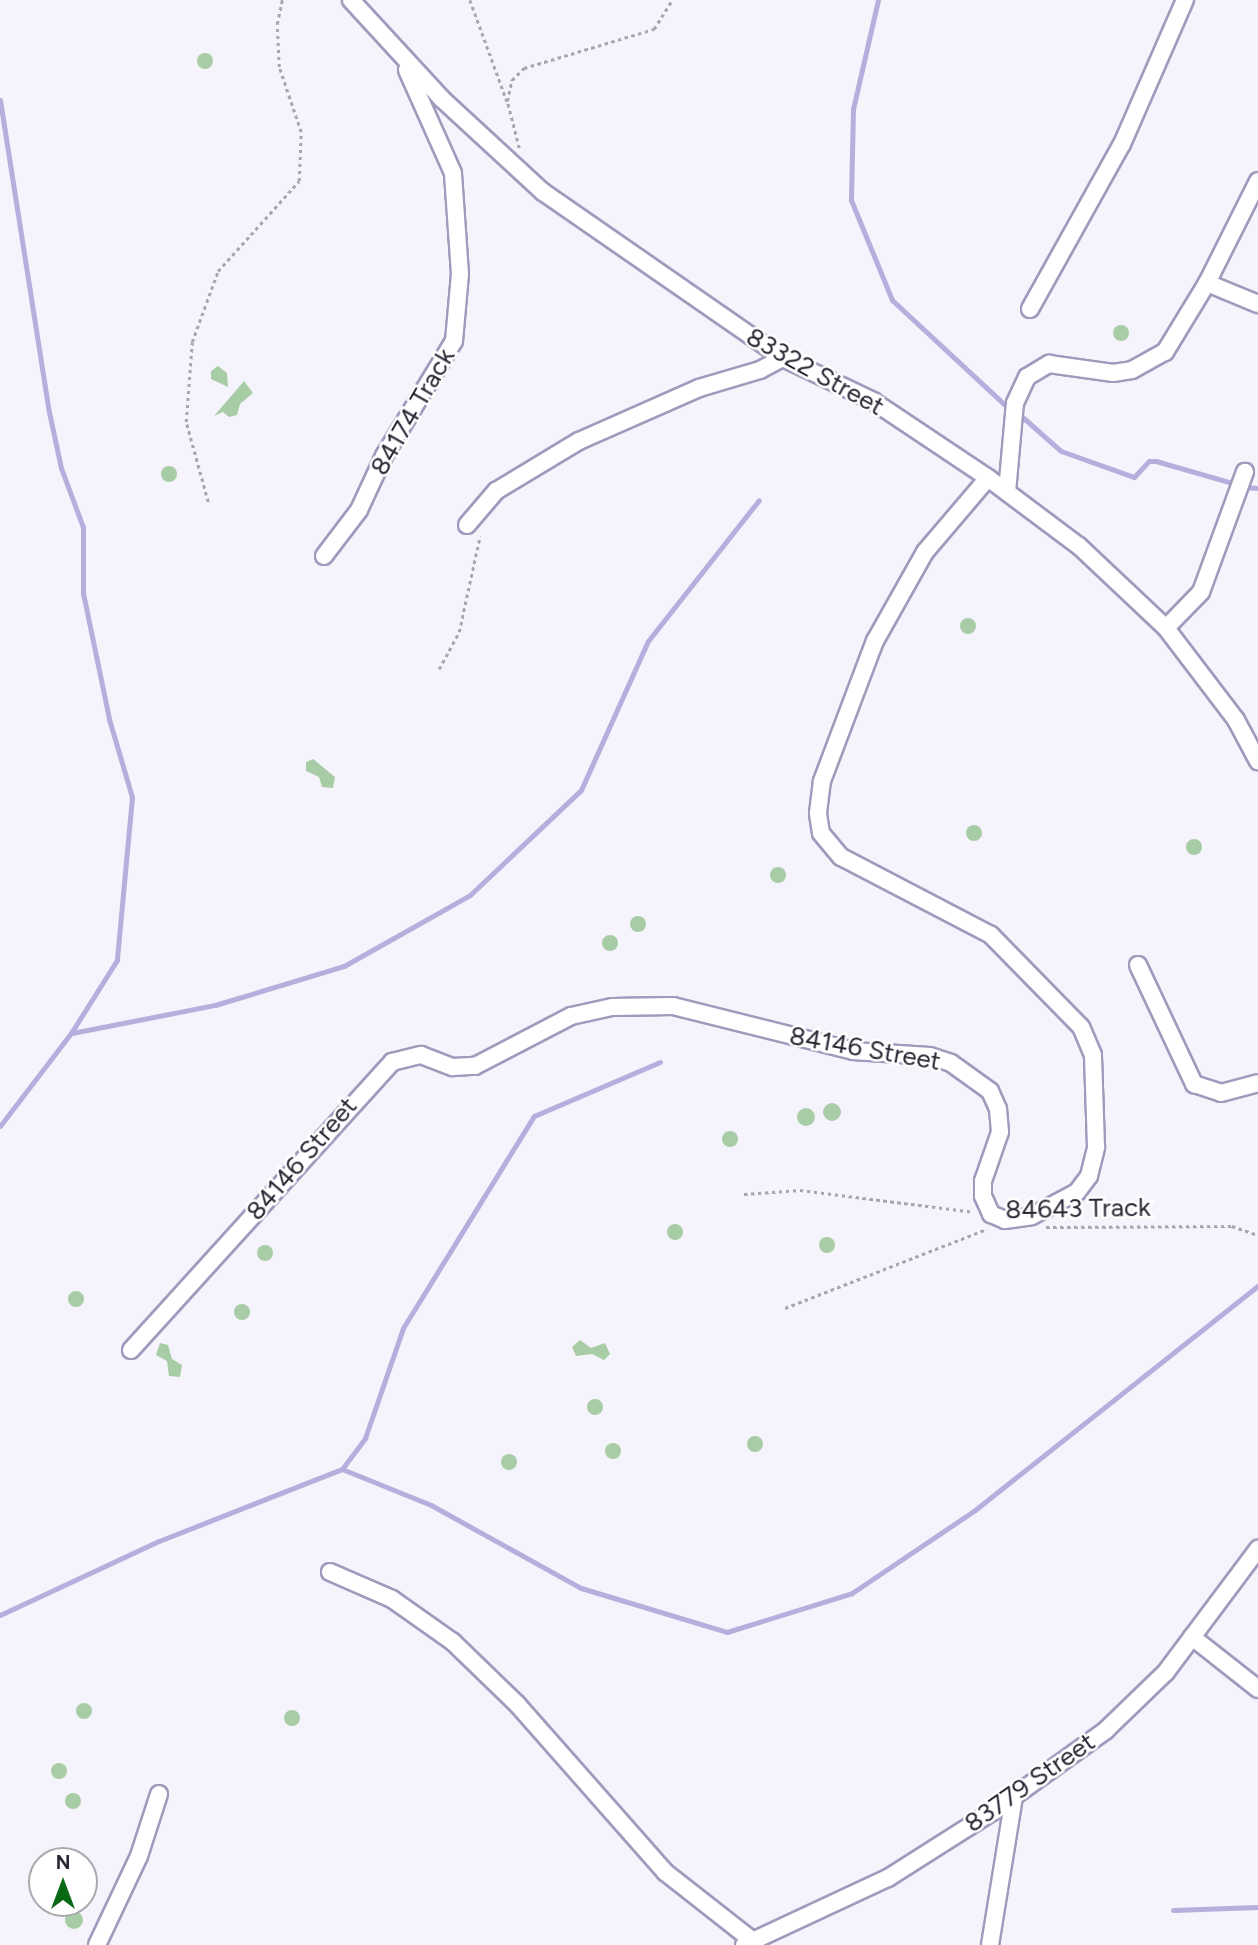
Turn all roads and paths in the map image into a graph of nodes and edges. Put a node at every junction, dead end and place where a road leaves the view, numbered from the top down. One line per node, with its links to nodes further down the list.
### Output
1 (282, 0): 18 (path)
2 (351, 0): 6 (street, 83322 Street)
3 (470, 0): 7 (path)
4 (672, 0): 7 (path)
5 (1185, 0): 12 (street)
6 (400, 56): 8 (street, 83322 Street); 20 (street, 84174 Track)
7 (507, 101): 8 (path)
8 (516, 168): 13 (street, 83322 Street)
9 (1258, 181): 10 (street)
10 (1207, 282): 11 (street); 16 (street)
11 (1258, 304)
12 (1030, 309)
13 (783, 358): 15 (street, 83322 Street); 17 (street)
14 (1245, 472): 21 (street)
15 (988, 478): 16 (street, 83322 Street); 27 (street)
16 (1007, 492): 21 (street, 83322 Street)
17 (486, 501): 19 (street); 22 (path)
18 (208, 502)
19 (467, 525)
20 (324, 556)
21 (1166, 628): 23 (street, 83322 Street)
22 (439, 669)
23 (1258, 761)
24 (1138, 964): 25 (street)
25 (1258, 1083)
26 (744, 1194): 27 (path)
27 (986, 1208): 32 (street, 84146 Street)
28 (993, 1227): 31 (path, 84643 Track)
29 (1042, 1227): 30 (path, 84643 Track)
30 (1258, 1235)
31 (785, 1308)
32 (131, 1350)
33 (1258, 1549): 35 (street, 83779 Street)
34 (330, 1572): 39 (street)
35 (1192, 1637): 36 (street); 38 (street, 83779 Street)
36 (1258, 1689)
37 (159, 1794): 40 (street)
38 (1014, 1797): 39 (street, 83779 Street); 41 (street)
39 (749, 1943)
40 (97, 1945)
41 (990, 1945)

